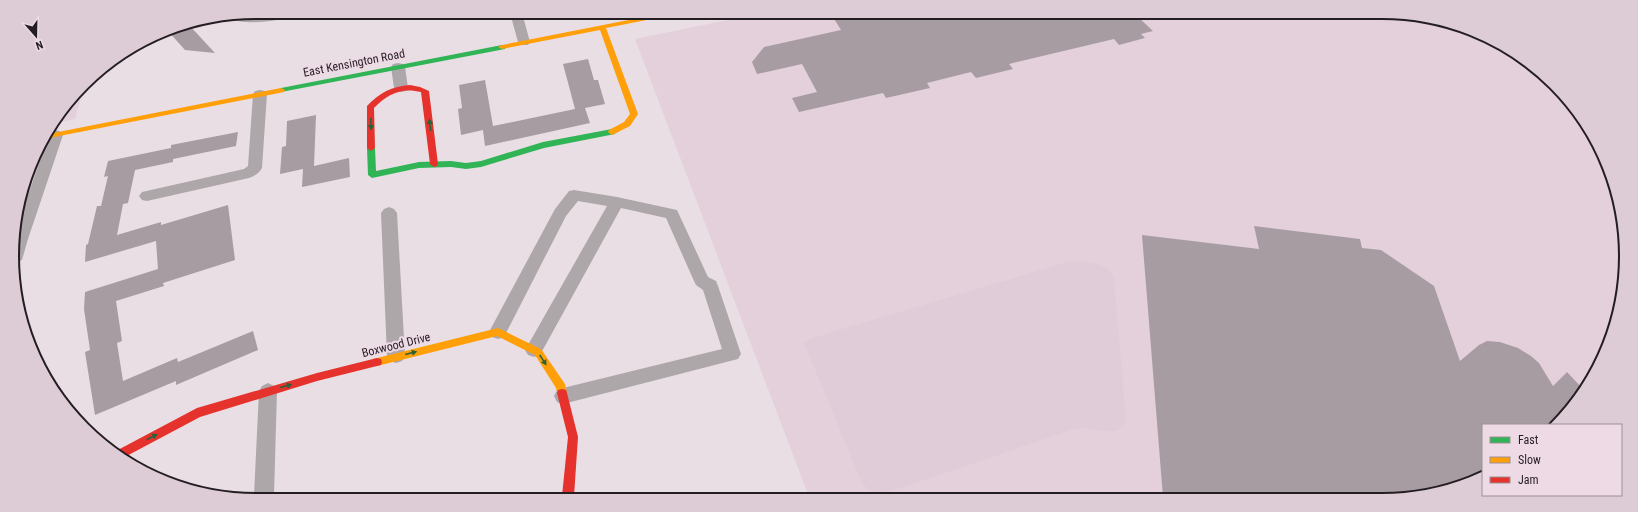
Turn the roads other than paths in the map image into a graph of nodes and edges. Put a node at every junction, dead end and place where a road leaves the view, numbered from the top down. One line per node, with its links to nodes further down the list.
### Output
1 (518, 19): 4 (street)
2 (640, 19): 3 (street, East Kensington Road)
3 (602, 26): 4 (street, East Kensington Road); 10 (street)
4 (524, 42): 5 (street, East Kensington Road)
5 (398, 67): 6 (street); 7 (street, East Kensington Road)
6 (401, 88): 10 (street, one-way to 6); 10 (street, one-way to 10)
7 (260, 94): 8 (street, East Kensington Road); 11 (street)
8 (54, 132)
9 (52, 136): 14 (street)
10 (434, 164)
11 (147, 196)
12 (617, 202): 15 (street); 16 (street); 19 (street)
13 (389, 213): 17 (street)
14 (21, 232)
15 (498, 332): 16 (street); 17 (street, Boxwood Drive, one-way to 15)
16 (534, 350): 19 (street, one-way to 19)
17 (396, 356): 18 (street, Boxwood Drive, one-way to 17)
18 (268, 391): 20 (street, Boxwood Drive, one-way to 18); 21 (street)
19 (563, 396): 22 (street)
20 (124, 453)
21 (264, 493)
22 (568, 493)

